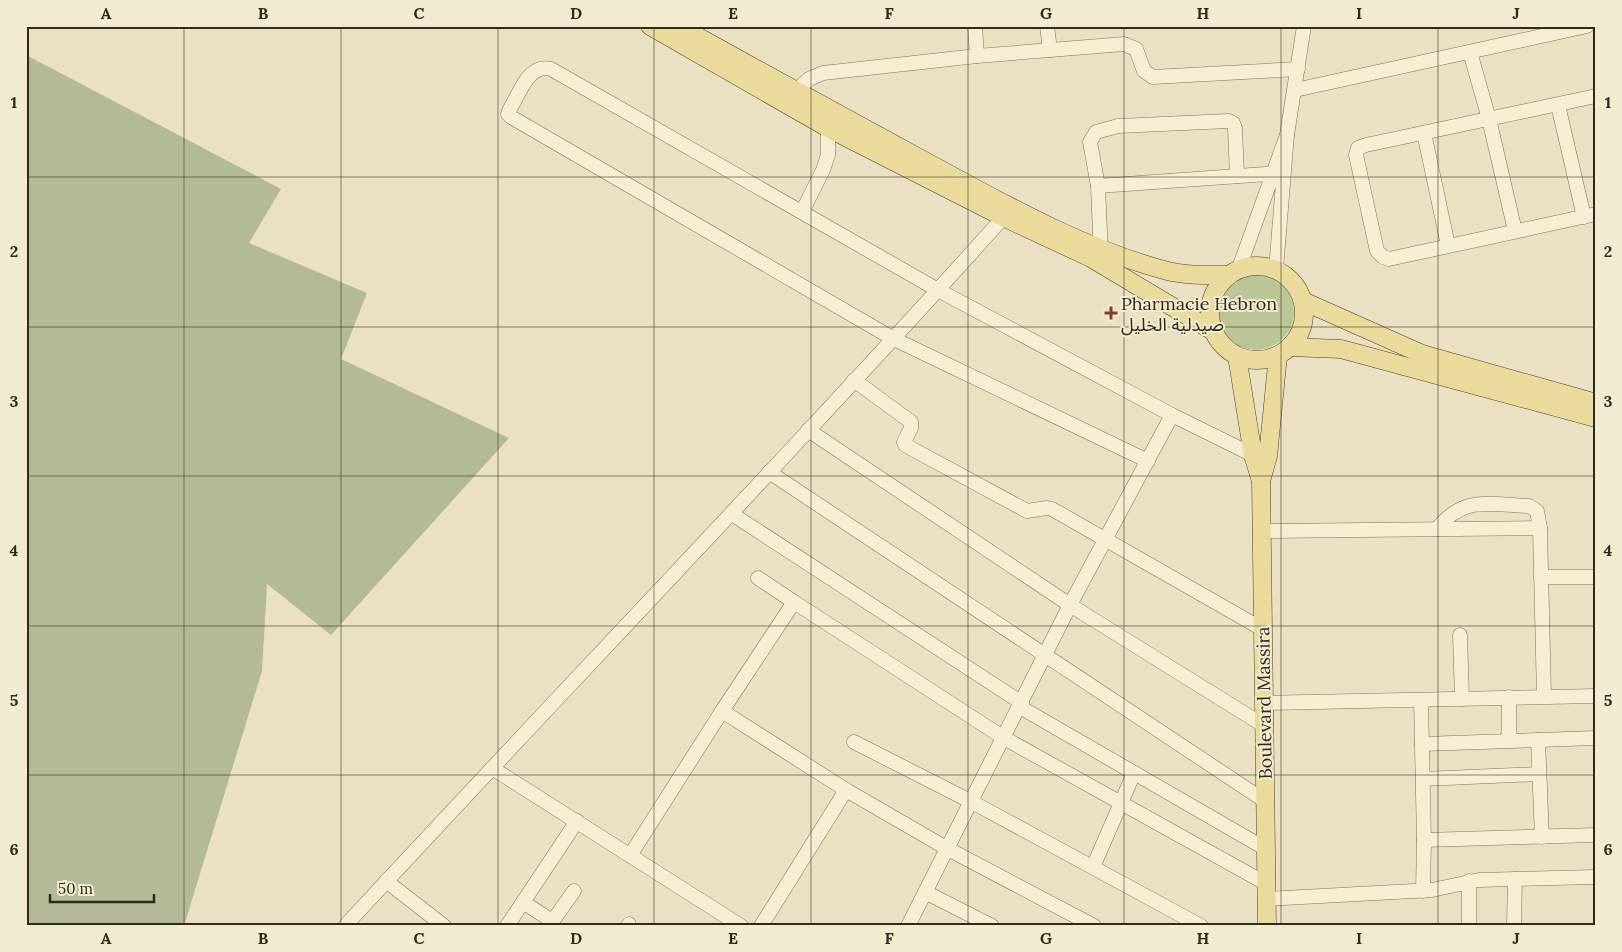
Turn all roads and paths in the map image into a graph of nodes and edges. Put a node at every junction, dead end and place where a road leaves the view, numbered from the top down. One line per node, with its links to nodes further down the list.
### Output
1 (650, 26): 13 (main road)
2 (679, 26): 13 (main road)
3 (975, 26): 9 (street)
4 (1047, 26): 7 (street)
5 (1304, 26): 10 (street)
6 (1588, 26): 8 (street)
7 (1050, 50): 9 (street); 10 (street)
8 (1470, 52): 11 (street); 15 (street)
9 (977, 56): 13 (street)
10 (1298, 69): 11 (street)
11 (1295, 90): 18 (street)
12 (1596, 96): 14 (street)
13 (789, 97): 16 (main road); 22 (main road)
14 (1558, 105): 15 (street); 23 (street)
15 (1490, 120): 17 (street); 24 (street)
16 (828, 128): 21 (street); 22 (main road)
17 (1424, 133): 25 (street); 25 (street)
18 (1279, 173): 19 (street); 27 (street); 28 (street)
19 (1237, 176): 20 (street); 20 (street)
20 (1098, 186): 26 (street)
21 (802, 212): 29 (street); 32 (street)
22 (1007, 212): 26 (main road); 29 (street)
23 (1590, 215): 24 (street)
24 (1515, 231): 25 (street)
25 (1448, 245)
26 (1101, 257): 28 (main road); 31 (main road)
27 (1276, 269): 28 (main road); 30 (main road)
28 (1234, 272): 31 (main road)
29 (938, 290): 32 (street); 38 (street)
30 (1304, 301): 33 (main road); 35 (main road)
31 (1213, 331): 34 (main road)
32 (892, 338): 36 (street); 42 (street)
33 (1284, 351): 34 (main road); 35 (main road); 41 (main road)
34 (1237, 356): 41 (main road)
35 (1419, 362): 37 (main road); 39 (main road)
36 (854, 380): 40 (street); 48 (street)
37 (1596, 403)
38 (1172, 415): 41 (street); 42 (street)
39 (1596, 418)
40 (808, 430): 43 (street); 53 (street)
41 (1260, 455): 47 (main road, Boulevard Massira)
42 (1148, 461): 48 (street)
43 (769, 472): 44 (street); 56 (street)
44 (732, 514): 63 (street); 72 (street)
45 (1540, 528): 46 (street); 46 (street); 49 (street)
46 (1437, 530): 47 (street)
47 (1261, 531): 54 (main road, Boulevard Massira)
48 (1104, 540): 53 (street); 54 (street)
49 (1541, 577): 50 (street); 57 (street)
50 (1596, 577)
51 (758, 578): 52 (street)
52 (794, 602): 64 (street); 66 (street)
53 (1070, 605): 56 (street); 65 (street)
54 (1264, 630): 62 (main road, Boulevard Massira)
55 (1460, 635): 60 (street)
56 (1046, 656): 63 (street); 77 (street)
57 (1544, 696): 58 (street); 59 (street)
58 (1596, 696)
59 (1509, 697): 60 (street); 68 (street)
60 (1462, 699): 61 (street)
61 (1420, 700): 62 (street); 71 (street)
62 (1264, 703): 65 (main road, Boulevard Massira)
63 (1021, 705): 66 (street); 73 (street)
64 (722, 711): 76 (street); 86 (street)
65 (1263, 725): 77 (main road, Boulevard Massira)
66 (1004, 738): 78 (street); 79 (street)
67 (1596, 738): 69 (street)
68 (1509, 740): 69 (street); 71 (street)
69 (1538, 740): 74 (street)
70 (854, 742): 78 (street)
71 (1422, 744): 75 (street)
72 (492, 768): 80 (street); 90 (street)
73 (1134, 773): 79 (street); 85 (street)
74 (1539, 774): 75 (street); 82 (street)
75 (1423, 779): 83 (street)
76 (846, 790): 84 (street); 103 (street)
77 (1265, 801): 85 (main road, Boulevard Massira)
78 (972, 802): 84 (street); 87 (street)
79 (1122, 804): 87 (street); 93 (street)
80 (577, 821): 86 (street); 96 (street)
81 (1596, 835): 82 (street)
82 (1542, 837): 83 (street)
83 (1424, 840): 94 (street)
84 (948, 849): 95 (street); 106 (street)
85 (1266, 849): 93 (main road, Boulevard Massira)
86 (631, 854): 97 (street)
87 (1093, 867): 107 (street)
88 (1596, 877): 89 (street)
89 (1515, 879): 91 (street); 110 (street)
90 (386, 881): 99 (street); 100 (street)
91 (1469, 881): 94 (street); 109 (street)
92 (574, 891): 98 (street)
93 (1267, 891): 94 (street); 108 (main road, Boulevard Massira)
94 (1423, 891)
95 (925, 892): 104 (street); 105 (street)
96 (523, 902): 98 (street); 101 (street)
97 (727, 922): 102 (street)
98 (551, 923)
99 (345, 926)
100 (444, 926)
101 (507, 926)
102 (741, 926)
103 (761, 926)
104 (908, 926)
105 (992, 926)
106 (1094, 926)
107 (1201, 926)
108 (1267, 926)
109 (1469, 926)
110 (1514, 926)

